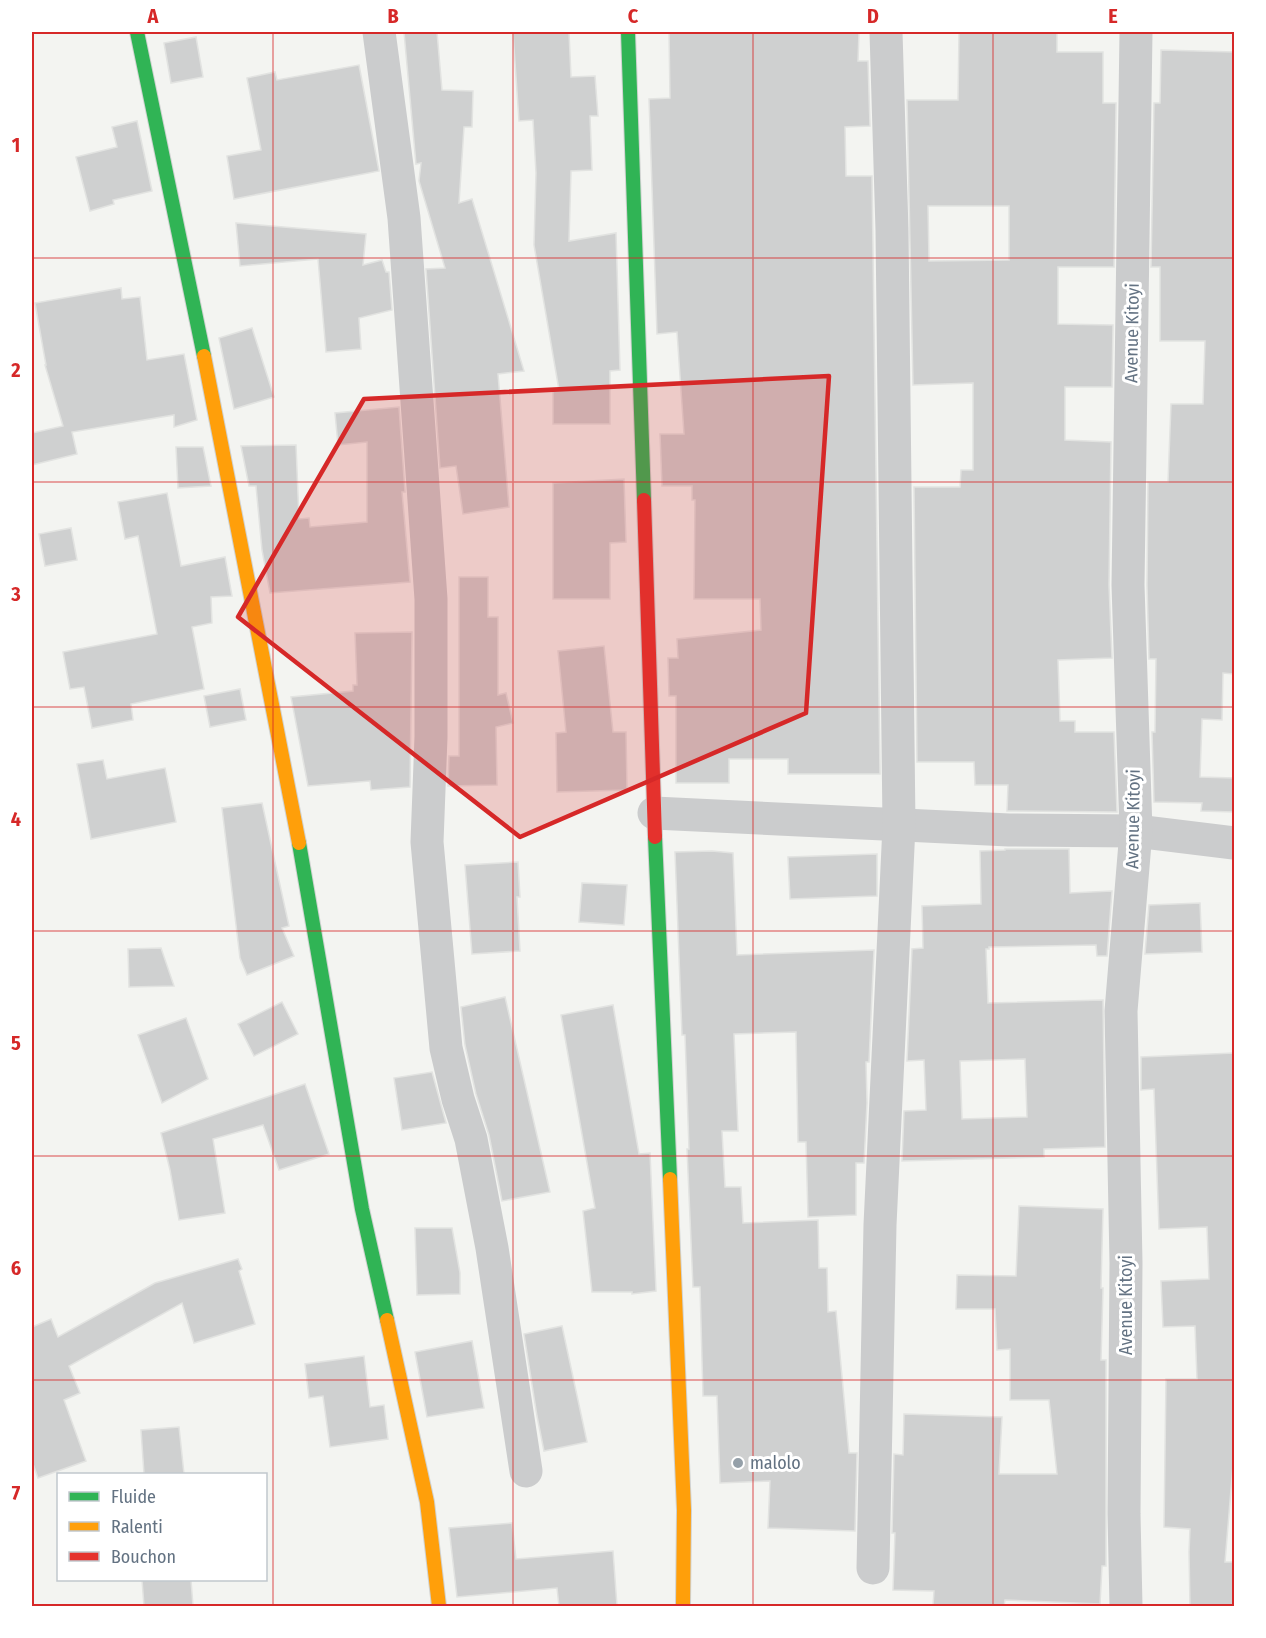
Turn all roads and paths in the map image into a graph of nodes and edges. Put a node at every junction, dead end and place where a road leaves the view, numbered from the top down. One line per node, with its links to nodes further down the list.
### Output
1 (138, 32): 12 (street)
2 (379, 32): 10 (street)
3 (628, 32): 6 (street)
4 (886, 32): 7 (street)
5 (1136, 32): 8 (street, Avenue Kitoyi)
6 (654, 813): 7 (street); 13 (street)
7 (899, 826): 8 (street); 11 (street)
8 (1137, 831): 9 (street); 14 (street, Avenue Kitoyi)
9 (1234, 843)
10 (526, 1471)
11 (873, 1568)
12 (439, 1606)
13 (683, 1606)
14 (1126, 1606)

